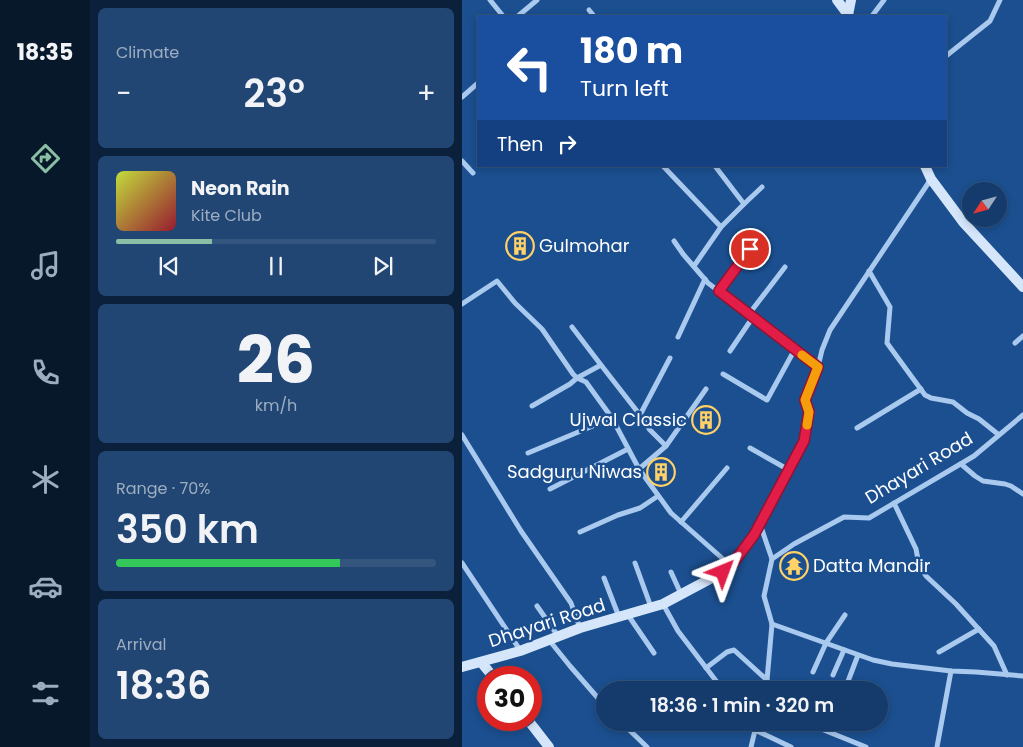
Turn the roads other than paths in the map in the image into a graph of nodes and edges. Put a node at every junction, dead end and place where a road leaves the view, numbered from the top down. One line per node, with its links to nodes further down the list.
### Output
1 (490, 0): 8 (street)
2 (537, 0): 9 (street)
3 (837, 0): 11 (main road)
4 (851, 0): 12 (main road)
5 (884, 0): 13 (street)
6 (1000, 0): 14 (street)
7 (589, 10): 10 (street)
8 (502, 15)
9 (519, 15)
10 (593, 15)
11 (847, 15)
12 (848, 15)
13 (873, 15)
14 (947, 55)
15 (477, 84): 16 (street)
16 (462, 97)
17 (462, 161): 21 (street)
18 (664, 167): 25 (street)
19 (716, 167): 24 (street)
20 (925, 167): 22 (main road)
21 (473, 173)
22 (930, 179): 30 (street); 32 (main road)
23 (762, 188): 24 (street)
24 (744, 204): 25 (street)
25 (721, 227): 28 (street)
26 (760, 235): 33 (street)
27 (674, 241): 28 (street)
28 (694, 266): 31 (street)
29 (785, 267): 35 (street)
30 (869, 271): 44 (street); 48 (street)
31 (705, 279): 33 (street); 38 (street)
32 (1022, 287)
33 (719, 291): 35 (street)
34 (462, 304): 46 (street)
35 (751, 315): 40 (street); 41 (street)
36 (572, 327): 43 (street)
37 (1022, 336): 39 (street)
38 (678, 337)
39 (1015, 343)
40 (794, 349): 44 (street); 45 (street)
41 (730, 351)
42 (670, 358): 50 (street)
43 (601, 365): 46 (street); 50 (street)
44 (818, 367): 63 (street)
45 (723, 374)
46 (576, 378): 49 (street); 52 (street)
47 (706, 389): 56 (street)
48 (921, 389): 53 (street); 55 (street)
49 (532, 406)
50 (640, 415): 56 (street)
51 (1022, 415): 55 (street, Dhayari Road)
52 (612, 418): 58 (street); 59 (street)
53 (857, 428)
54 (462, 435): 84 (street)
55 (999, 435): 60 (street, Dhayari Road)
56 (666, 446): 62 (street)
57 (750, 448): 63 (street)
58 (628, 449): 62 (street); 64 (street)
59 (528, 453)
60 (961, 464): 65 (street); 67 (street, Dhayari Road)
61 (727, 468): 68 (street)
62 (639, 469): 66 (street)
63 (789, 470): 69 (street)
64 (550, 489)
65 (1022, 494)
66 (658, 496): 68 (street); 70 (street)
67 (894, 503): 71 (street, Dhayari Road); 85 (street)
68 (681, 522): 74 (street)
69 (760, 524): 71 (street); 74 (street)
70 (580, 532)
71 (772, 559): 83 (street)
72 (462, 563): 89 (street)
73 (635, 563): 80 (street)
74 (727, 569): 77 (main road, Dhayari Road)
75 (671, 572): 77 (street)
76 (604, 578): 82 (street)
77 (681, 595): 78 (main road, Dhayari Road)
78 (663, 604): 80 (main road, Dhayari Road); 96 (street)
79 (537, 606): 86 (street)
80 (651, 607): 82 (main road, Dhayari Road)
81 (846, 615): 87 (street)
82 (623, 616): 84 (main road, Dhayari Road); 91 (street)
83 (772, 624): 87 (street); 102 (street)
84 (580, 628): 86 (main road, Dhayari Road)
85 (979, 629): 90 (street); 100 (street)
86 (553, 638): 89 (main road, Dhayari Road); 105 (street)
87 (826, 643): 88 (street); 98 (street)
88 (844, 650): 92 (street); 99 (street)
89 (520, 651): 93 (main road, Dhayari Road)
90 (939, 652)
91 (654, 653)
92 (858, 655): 97 (street); 104 (street)
93 (481, 662): 94 (main road, Dhayari Road); 95 (main road)
94 (464, 663)
95 (484, 666)
96 (706, 668): 102 (street); 103 (street)
97 (951, 671): 100 (street); 116 (street)
98 (813, 672)
99 (834, 674)
100 (1007, 675): 101 (street)
101 (1022, 676)
102 (767, 680)
103 (716, 681)
104 (848, 681)
105 (596, 696)
106 (537, 731): 111 (main road)
107 (630, 731): 112 (street)
108 (755, 731): 113 (street)
109 (757, 731): 114 (street)
110 (826, 731): 115 (street)
111 (549, 747)
112 (647, 747)
113 (751, 747)
114 (792, 747)
115 (866, 747)
116 (937, 747)

